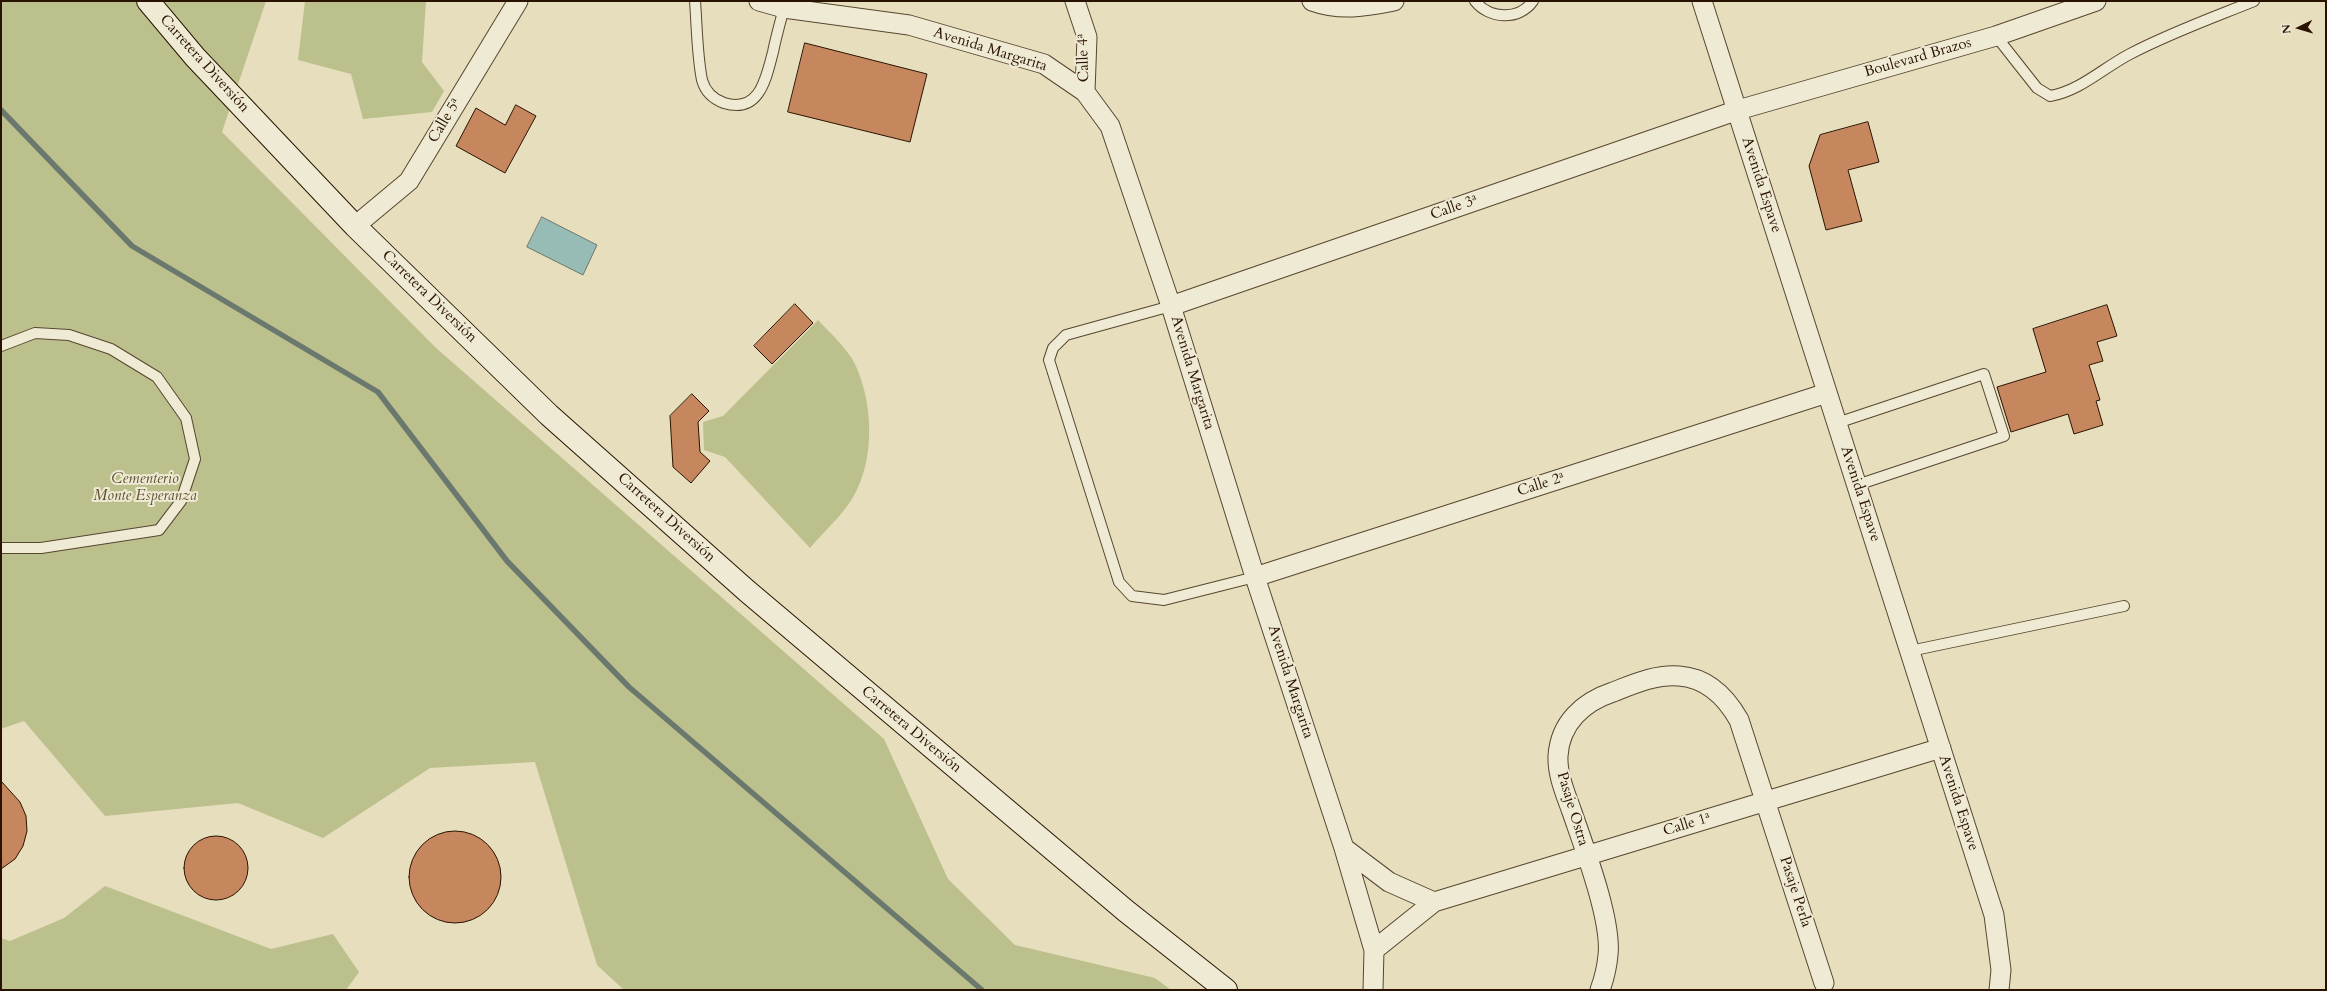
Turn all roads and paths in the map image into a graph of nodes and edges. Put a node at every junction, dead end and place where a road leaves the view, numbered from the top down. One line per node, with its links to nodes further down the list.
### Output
1 (148, 1): 18 (main road, Carretera Diversión)
2 (518, 1): 18 (street, Calle 5ª)
3 (695, 1): 13 (lane)
4 (759, 1): 13 (street, Avenida Margarita)
5 (1076, 1): 16 (street, Calle 4ª)
6 (1312, 1): 7 (street)
7 (1394, 1)
8 (1474, 1): 9 (lane)
9 (1533, 1)
10 (1702, 1): 17 (street, Avenida Espave)
11 (2096, 1): 14 (street, Boulevard Brazos)
12 (2254, 1): 15 (lane)
13 (784, 8): 16 (street, Avenida Margarita)
14 (2051, 9): 15 (street, Boulevard Brazos)
15 (1996, 36): 17 (street, Boulevard Brazos)
16 (1085, 92): 19 (street, Avenida Margarita)
17 (1738, 110): 19 (street, Calle 3ª); 21 (street, Avenida Espave)
18 (356, 226): 35 (main road, Carretera Diversión)
19 (1171, 306): 25 (street, Avenida Margarita); 25 (lane)
20 (1, 346): 24 (lane)
21 (1828, 392): 22 (street, Avenida Espave); 25 (street, Calle 2ª)
22 (1837, 423): 23 (street, Avenida Espave); 23 (lane)
23 (1857, 485): 27 (street, Avenida Espave)
24 (1, 548)
25 (1255, 577): 30 (street, Avenida Margarita)
26 (2124, 606): 27 (lane)
27 (1910, 651): 28 (street, Avenida Espave)
28 (1940, 748): 29 (street, Calle 1ª); 38 (street, Avenida Espave)
29 (1766, 801): 31 (street, Calle 1ª); 31 (street, Pasaje Ostra); 34 (street, Pasaje Perla)
30 (1344, 848): 32 (street); 33 (street, Avenida Margarita)
31 (1586, 856): 32 (street, Calle 1ª); 37 (street, Pasaje Ostra)
32 (1434, 902): 33 (street)
33 (1374, 950): 36 (street, Avenida Margarita)
34 (1824, 983)
35 (1226, 990)
36 (1373, 990)
37 (1600, 990)
38 (1999, 990)

